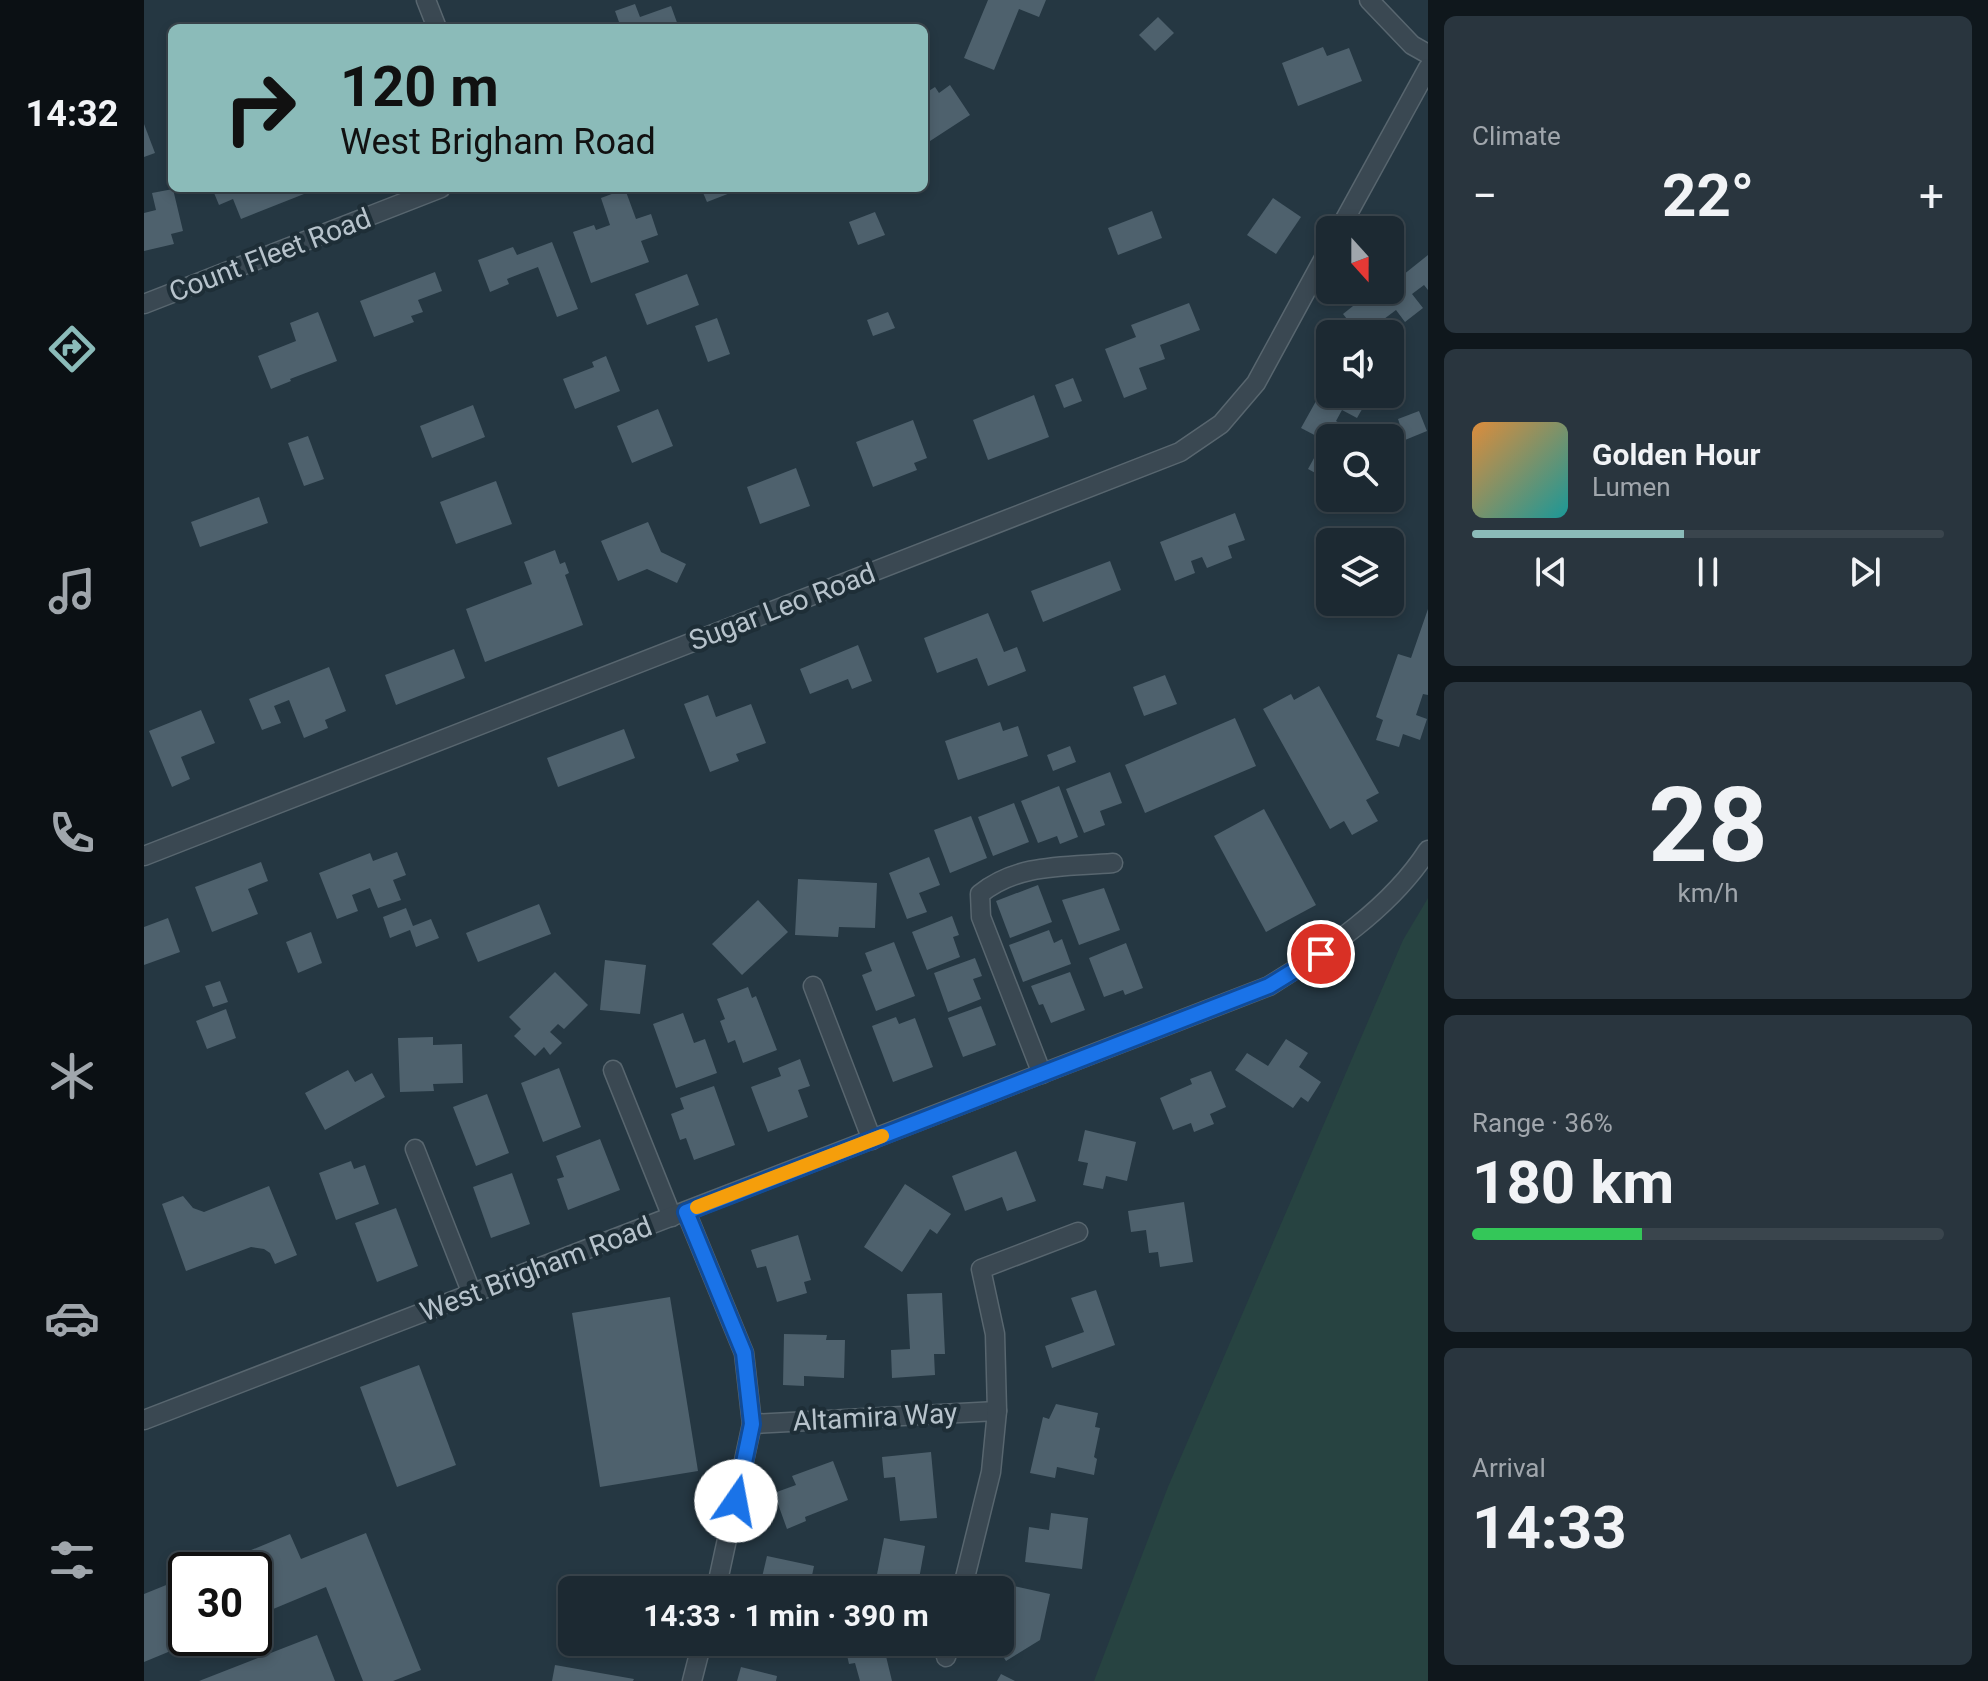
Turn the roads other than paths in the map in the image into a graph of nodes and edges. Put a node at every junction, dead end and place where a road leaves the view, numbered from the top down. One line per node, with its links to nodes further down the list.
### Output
1 (426, 0): 3 (street)
2 (1369, 0): 4 (street)
3 (435, 24)
4 (1428, 54)
5 (1428, 68): 7 (street)
6 (431, 192): 9 (street, Count Fleet Road)
7 (1347, 216)
8 (1316, 273): 11 (street, Sugar Leo Road)
9 (144, 304)
10 (1428, 850): 15 (street, West Brigham Road)
11 (144, 856)
12 (1113, 863): 15 (street)
13 (813, 986): 16 (street)
14 (613, 1070): 18 (street)
15 (1042, 1074): 16 (street, West Brigham Road)
16 (872, 1140): 18 (street, West Brigham Road)
17 (415, 1149): 20 (street)
18 (679, 1214): 20 (street, West Brigham Road); 23 (street)
19 (1078, 1232): 21 (street)
20 (472, 1294): 22 (street, West Brigham Road)
21 (997, 1411): 23 (street, Altamira Way); 25 (street)
22 (144, 1420)
23 (752, 1424): 24 (street)
24 (719, 1576)
25 (965, 1576)
26 (698, 1656): 27 (street)
27 (692, 1681)

